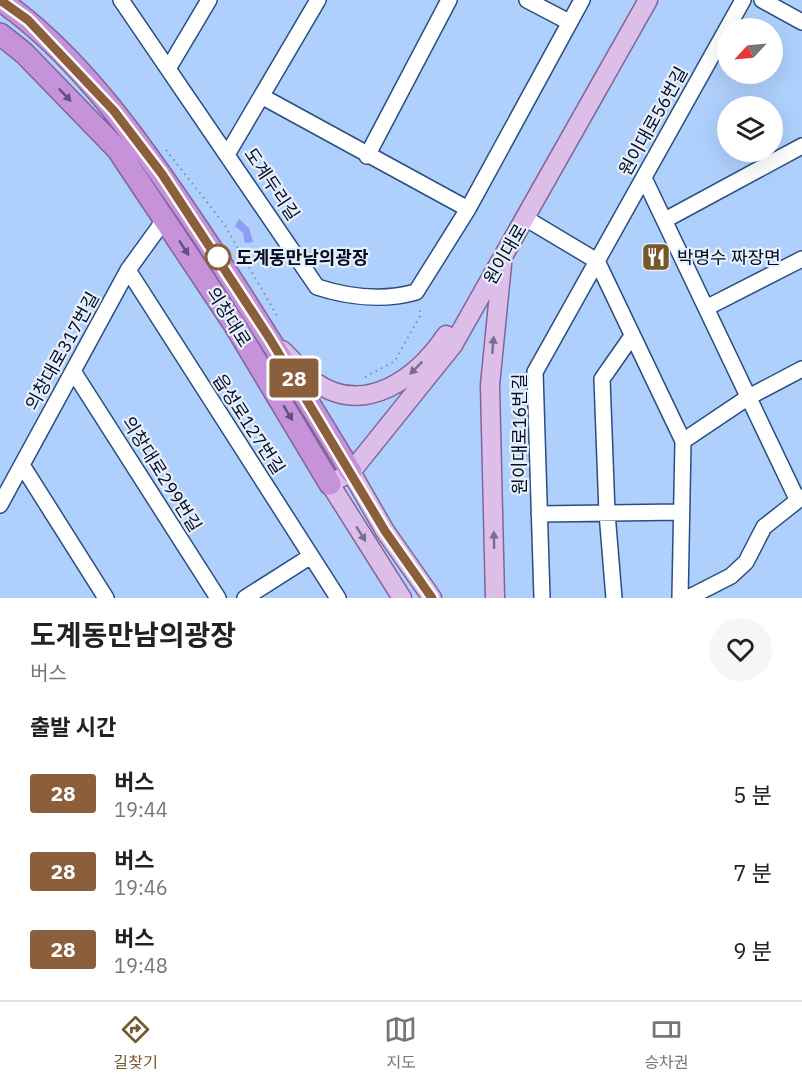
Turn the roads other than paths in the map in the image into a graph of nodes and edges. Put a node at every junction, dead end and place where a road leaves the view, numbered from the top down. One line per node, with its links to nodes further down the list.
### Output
1 (0, 0): 30 (highway, 의창대로)
2 (121, 0): 14 (street, 도계두리길)
3 (210, 0): 14 (street)
4 (318, 0): 15 (street)
5 (449, 0): 18 (street)
6 (527, 0): 11 (street)
7 (582, 0): 11 (street)
8 (648, 0): 21 (main road, 원이대로)
9 (743, 0): 19 (street, 원이대로56번길)
10 (762, 0): 12 (street)
11 (569, 22): 20 (street)
12 (802, 22)
13 (0, 34): 22 (highway, 의창대로, one-way to 22)
14 (168, 69): 17 (street, 도계두리길)
15 (263, 96): 17 (street); 18 (street)
16 (802, 146): 23 (street)
17 (228, 153): 20 (street, 도계두리길)
18 (367, 156): 20 (street)
19 (644, 178): 23 (street); 26 (street, 원이대로56번길)
20 (468, 209)
21 (525, 218): 24 (main road, 원이대로); 26 (street)
22 (165, 219): 27 (street, 의창대로317번길); 37 (highway, 의창대로, one-way to 37)
23 (664, 220): 28 (street)
24 (503, 256): 30 (main road, one-way to 30); 36 (main road, 원이대로); 50 (main road, one-way to 24)
25 (802, 259): 28 (street)
26 (597, 261): 29 (street); 42 (street, 원이대로16번길)
27 (128, 270): 32 (street, 의창대로317번길); 43 (street, 읍성로127번길)
28 (706, 308): 33 (street)
29 (632, 336): 34 (street); 41 (street)
30 (270, 339): 36 (highway, 의창대로)
31 (802, 369): 33 (street)
32 (73, 370): 35 (street, 의창대로317번길); 45 (street, 의창대로299번길)
33 (747, 398): 34 (street); 38 (street)
34 (683, 441): 40 (street)
35 (22, 465): 39 (street, 의창대로317번길); 44 (street)
36 (351, 472): 37 (main road, 원이대로); 49 (main road, 의창대로)
37 (330, 484): 48 (main road, 의창대로, one-way to 48)
38 (799, 498): 54 (street)
39 (0, 505)
40 (681, 512): 41 (street); 53 (street)
41 (607, 513): 42 (street); 52 (street)
42 (539, 514): 51 (street, 원이대로16번길)
43 (311, 556): 46 (street); 47 (street, 읍성로127번길)
44 (106, 598)
45 (218, 598)
46 (245, 598)
47 (338, 598)
48 (402, 598)
49 (432, 598)
50 (495, 598)
51 (542, 598)
52 (614, 598)
53 (680, 598)
54 (688, 598)

